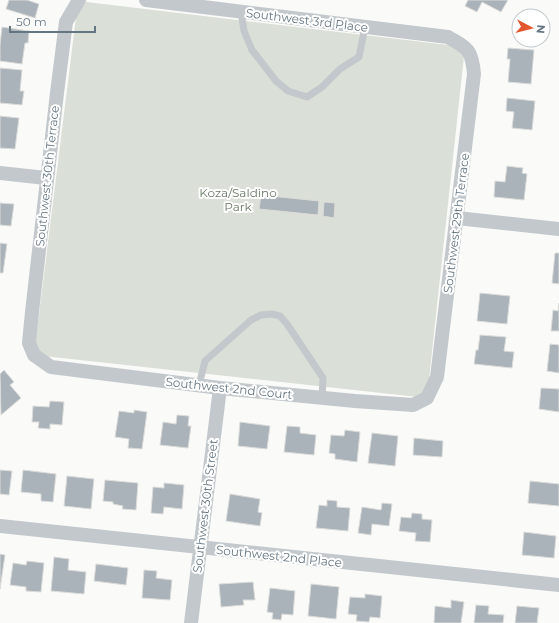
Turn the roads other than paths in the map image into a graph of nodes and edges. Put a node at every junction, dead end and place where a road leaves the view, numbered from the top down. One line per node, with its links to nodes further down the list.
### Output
1 (79, 0): 7 (street, Southwest 30th Terrace)
2 (146, 0): 3 (street, Southwest 3rd Place)
3 (241, 11): 4 (street, Southwest 3rd Place); 4 (lane)
4 (365, 27): 5 (street, Southwest 3rd Place)
5 (465, 47): 8 (street, Southwest 29th Terrace)
6 (0, 173): 7 (street)
7 (46, 178): 10 (street, Southwest 30th Terrace)
8 (457, 218): 9 (street); 14 (street, Southwest 29th Terrace)
9 (559, 229)
10 (34, 355): 11 (street, Southwest 2nd Court)
11 (199, 385): 12 (street, Southwest 2nd Court); 13 (lane)
12 (220, 388): 13 (street, Southwest 2nd Court); 16 (street, Southwest 30th Street)
13 (322, 398): 14 (street, Southwest 2nd Court)
14 (426, 398)
15 (0, 526): 16 (street, Southwest 2nd Place)
16 (200, 547): 17 (street, Southwest 2nd Place); 18 (street, Southwest 30th Street)
17 (559, 585)
18 (191, 623)

